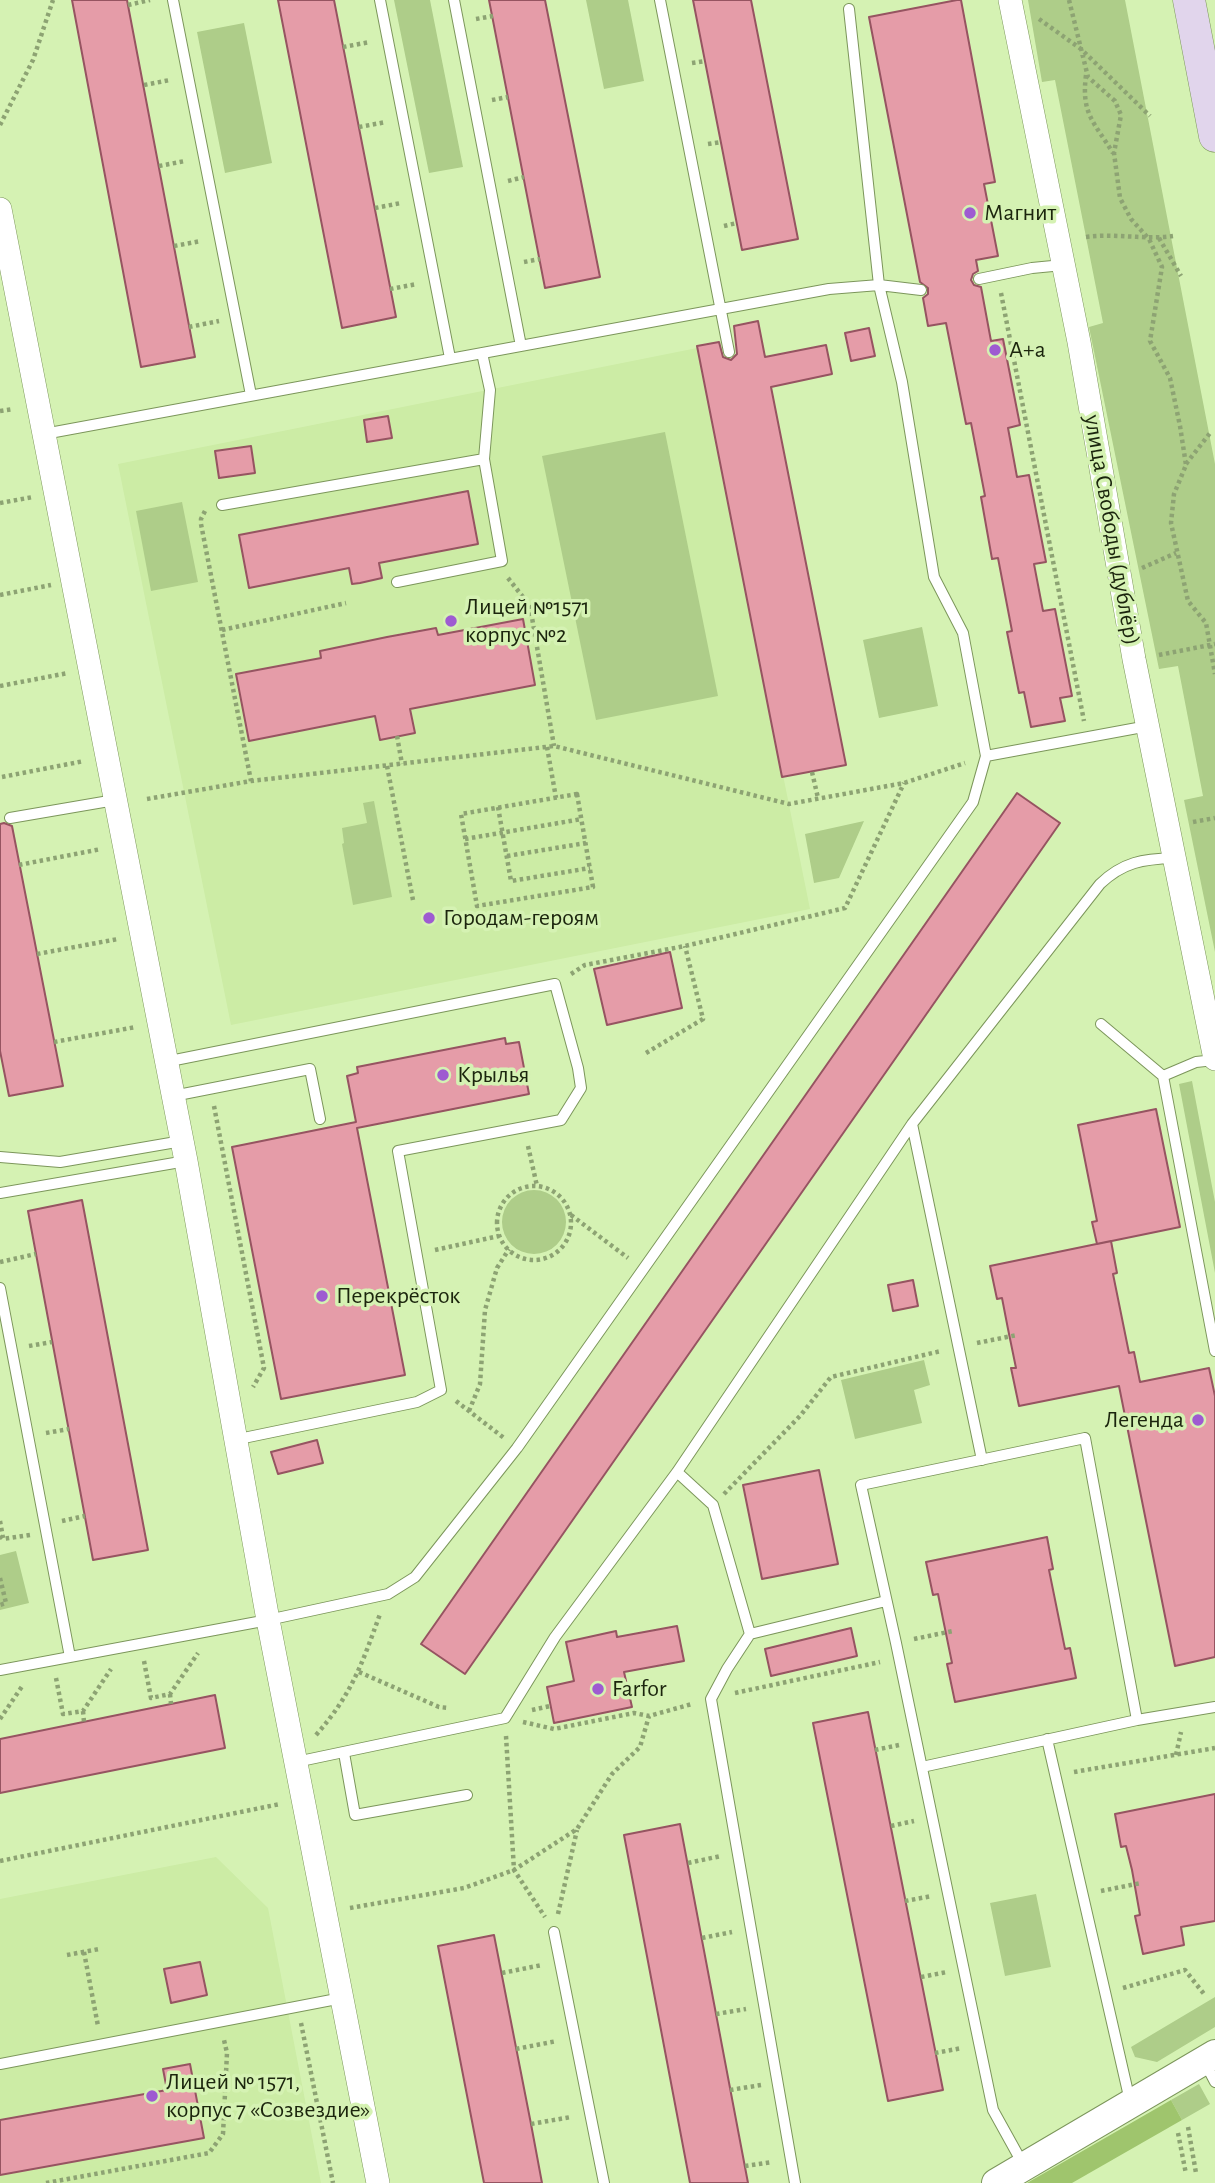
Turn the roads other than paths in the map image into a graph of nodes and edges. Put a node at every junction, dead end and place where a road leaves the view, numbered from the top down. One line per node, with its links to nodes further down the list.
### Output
1 (173, 0): 20 (lane)
2 (380, 0): 19 (lane)
3 (454, 0): 16 (lane)
4 (660, 0): 15 (lane)
5 (1010, 0): 11 (street, улица Свободы (дублёр))
6 (1189, 0): 8 (main road)
7 (849, 9): 13 (lane)
8 (1215, 135)
9 (0, 209): 10 (street)
10 (4, 252): 21 (street)
11 (1063, 265): 12 (lane); 25 (street, улица Свободы (дублёр))
12 (979, 279)
13 (879, 285): 14 (lane); 15 (lane); 26 (lane)
14 (921, 290)
15 (721, 309): 16 (lane); 17 (lane)
16 (521, 346): 18 (lane)
17 (729, 352)
18 (482, 353): 19 (lane); 22 (lane)
19 (450, 358): 20 (lane)
20 (251, 395): 21 (lane)
21 (44, 434): 27 (street)
22 (484, 458): 23 (lane); 24 (lane)
23 (222, 505)
24 (397, 582)
25 (1148, 726): 26 (lane); 29 (street, улица Свободы (дублёр))
26 (986, 756): 47 (lane)
27 (115, 800): 28 (lane); 32 (street)
28 (10, 818)
29 (1174, 858): 31 (street, улица Свободы (дублёр)); 36 (lane)
30 (1101, 1024): 33 (lane)
31 (1215, 1059): 33 (lane)
32 (166, 1062): 34 (street); 43 (lane)
33 (1163, 1076): 41 (lane)
34 (172, 1096): 35 (lane); 37 (street)
35 (320, 1119)
36 (912, 1124): 44 (lane); 45 (lane)
37 (184, 1151): 38 (lane); 39 (lane); 43 (street)
38 (0, 1157)
39 (0, 1194)
40 (0, 1288): 49 (lane)
41 (1210, 1296): 42 (lane)
42 (1215, 1351)
43 (234, 1440): 47 (street)
44 (982, 1460): 46 (lane); 52 (lane)
45 (677, 1472): 48 (lane); 55 (lane)
46 (886, 1601): 48 (lane); 56 (lane)
47 (268, 1620): 49 (lane); 54 (street)
48 (750, 1634): 66 (lane)
49 (70, 1657): 50 (lane)
50 (0, 1670)
51 (1215, 1707): 52 (lane)
52 (1138, 1720): 53 (lane)
53 (1047, 1739): 56 (lane); 62 (lane)
54 (302, 1753): 55 (lane); 59 (street)
55 (344, 1753): 57 (lane)
56 (922, 1767): 63 (lane)
57 (467, 1795)
58 (554, 1932): 65 (lane)
59 (342, 1998): 60 (lane); 64 (street)
60 (0, 2064)
61 (1211, 2066): 62 (street)
62 (1131, 2104): 63 (street)
63 (1024, 2166): 67 (street)
64 (378, 2183)
65 (604, 2183)
66 (795, 2183)
67 (996, 2183)

